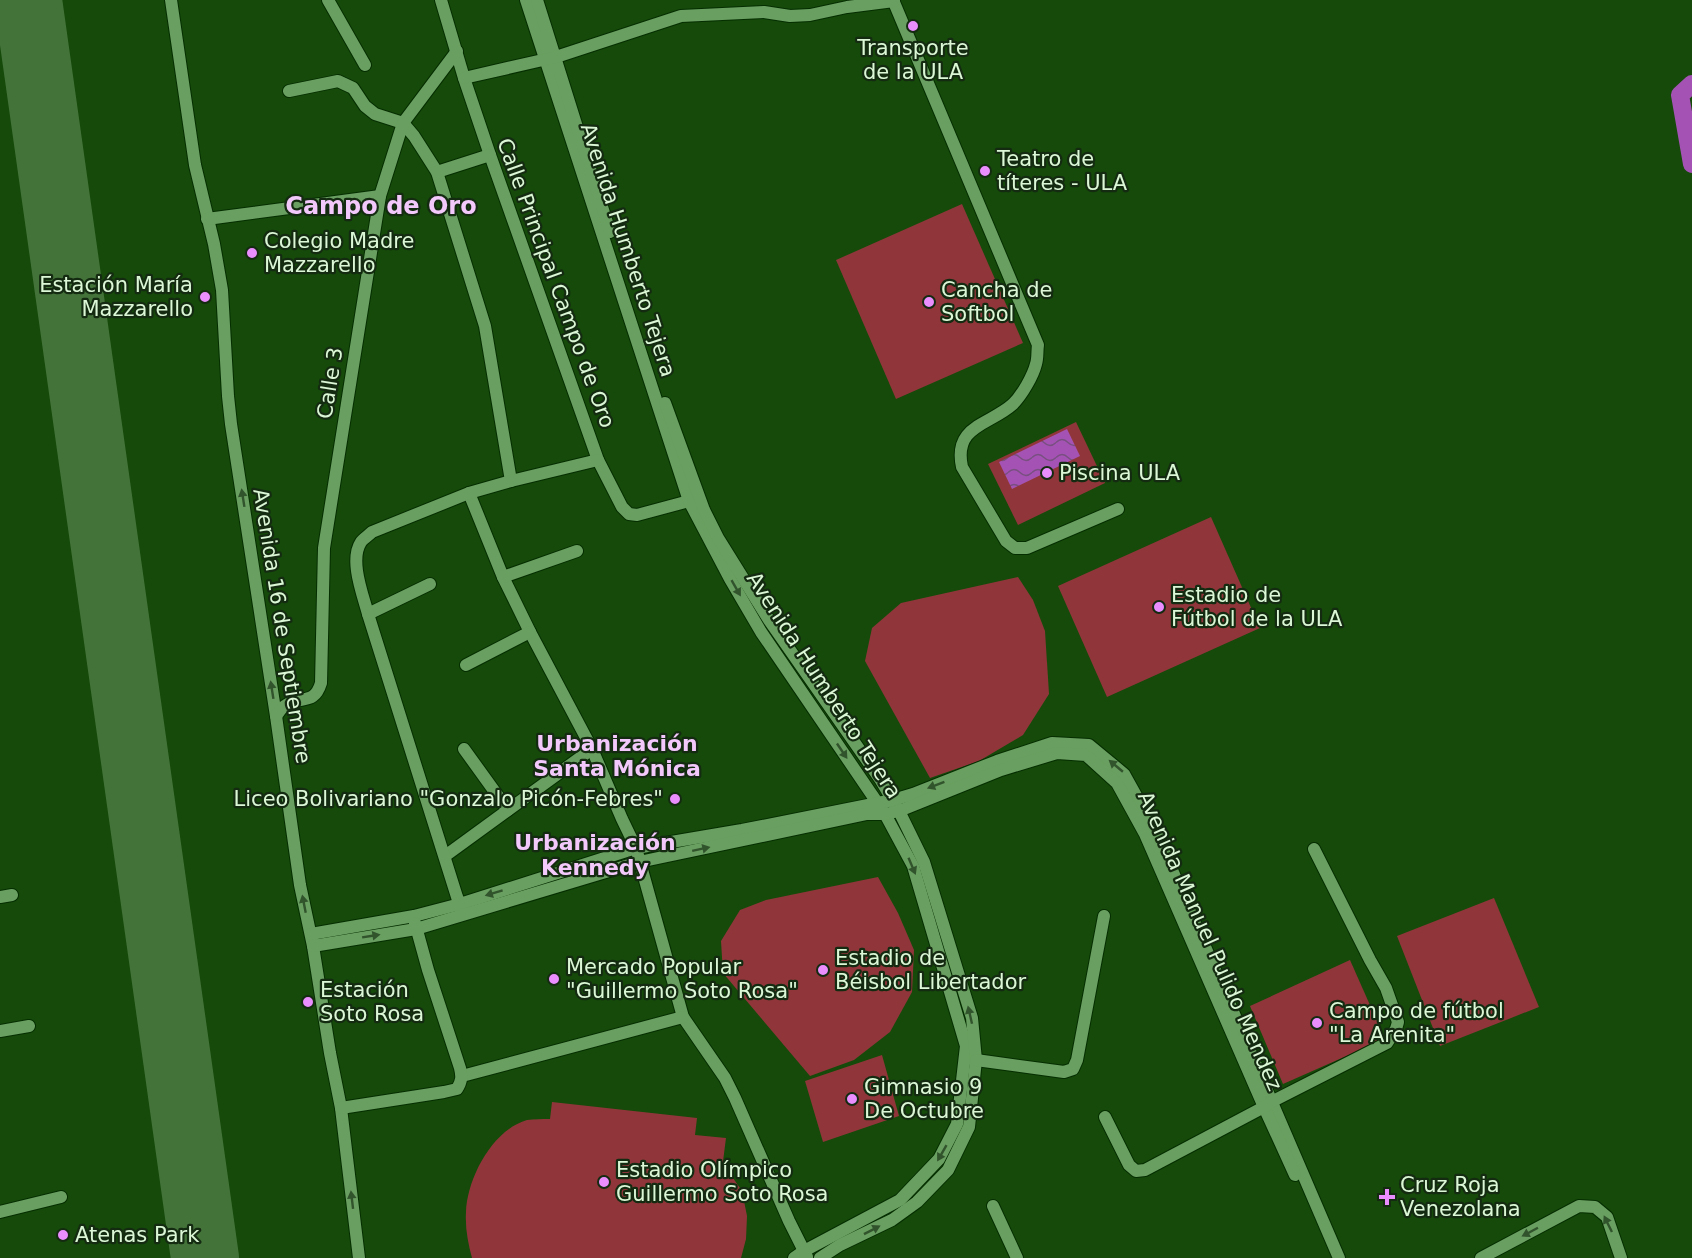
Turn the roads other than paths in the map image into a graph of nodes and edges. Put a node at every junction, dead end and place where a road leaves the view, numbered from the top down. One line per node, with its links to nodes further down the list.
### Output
1 (171, 0): 16 (street, Avenida 16 de Septiembre)
2 (328, 0): 9 (street)
3 (441, 0): 7 (street, Calle Principal Campo de Oro)
4 (526, 0): 8 (street, Avenida Humberto Tejera)
5 (537, 0): 8 (street, Avenida Humberto Tejera)
6 (894, 1): 8 (street); 21 (street)
7 (457, 51): 10 (street, Calle Principal Campo de Oro); 12 (street, Calle 3)
8 (550, 58): 10 (street); 20 (street, Avenida Humberto Tejera); 32 (street, Avenida Humberto Tejera)
9 (365, 65)
10 (464, 78): 13 (street, Calle Principal Campo de Oro)
11 (289, 91): 12 (street)
12 (403, 123): 14 (street); 15 (street, Calle 3)
13 (490, 155): 14 (street); 17 (street, Calle Principal Campo de Oro)
14 (437, 172): 18 (street)
15 (380, 196): 16 (street); 28 (street, Calle 3)
16 (207, 219): 28 (street, Avenida 16 de Septiembre, one-way to 16)
17 (598, 460): 18 (street); 20 (street, Calle Principal Campo de Oro)
18 (511, 481): 19 (street)
19 (469, 493): 23 (street); 25 (street)
20 (689, 501): 31 (street, Avenida Humberto Tejera, one-way to 31)
21 (1118, 509)
22 (577, 551): 23 (street)
23 (503, 578): 26 (street)
24 (430, 584): 25 (street)
25 (368, 614): 37 (street)
26 (530, 632): 27 (street); 30 (street)
27 (466, 665)
28 (276, 716): 42 (street, Avenida 16 de Septiembre, one-way to 28)
29 (464, 748): 33 (street)
30 (592, 749): 33 (street); 35 (street)
31 (878, 803): 32 (street); 34 (street, Avenida Humberto Tejera); 35 (street)
32 (896, 806): 34 (street, Avenida Manuel Pulido Mendez); 46 (street, Avenida Humberto Tejera, one-way to 32); 48 (street, Avenida Manuel Pulido Mendez)
33 (508, 810): 37 (street)
34 (885, 814): 38 (street, Avenida Manuel Pulido Mendez, one-way to 34); 54 (street, Avenida Humberto Tejera, one-way to 54)
35 (636, 848): 38 (street); 39 (street, one-way to 39)
36 (1314, 849): 48 (street)
37 (445, 856): 39 (street)
38 (639, 862): 39 (street, Avenida Manuel Pulido Mendez); 43 (street)
39 (462, 909): 41 (street, Avenida Manuel Pulido Mendez)
40 (1104, 916): 46 (street)
41 (415, 922): 42 (street, Avenida Manuel Pulido Mendez); 47 (street)
42 (312, 940): 49 (street, Avenida 16 de Septiembre)
43 (683, 1017): 47 (street); 54 (street)
44 (29, 1026): 45 (street)
45 (0, 1031)
46 (976, 1060): 56 (street, Avenida Humberto Tejera, one-way to 46)
47 (462, 1076): 49 (street)
48 (1268, 1104): 50 (street); 58 (street, Avenida Manuel Pulido Mendez); 59 (street)
49 (341, 1108): 55 (street, Avenida 16 de Septiembre, one-way to 49)
50 (1105, 1118)
51 (61, 1197): 53 (street)
52 (993, 1206): 57 (street)
53 (0, 1212)
54 (802, 1256)
55 (359, 1258)
56 (820, 1258)
57 (1017, 1258)
58 (1332, 1258)
59 (1340, 1258)
60 (1480, 1258): 61 (street, one-way to 60)
61 (1621, 1258)

